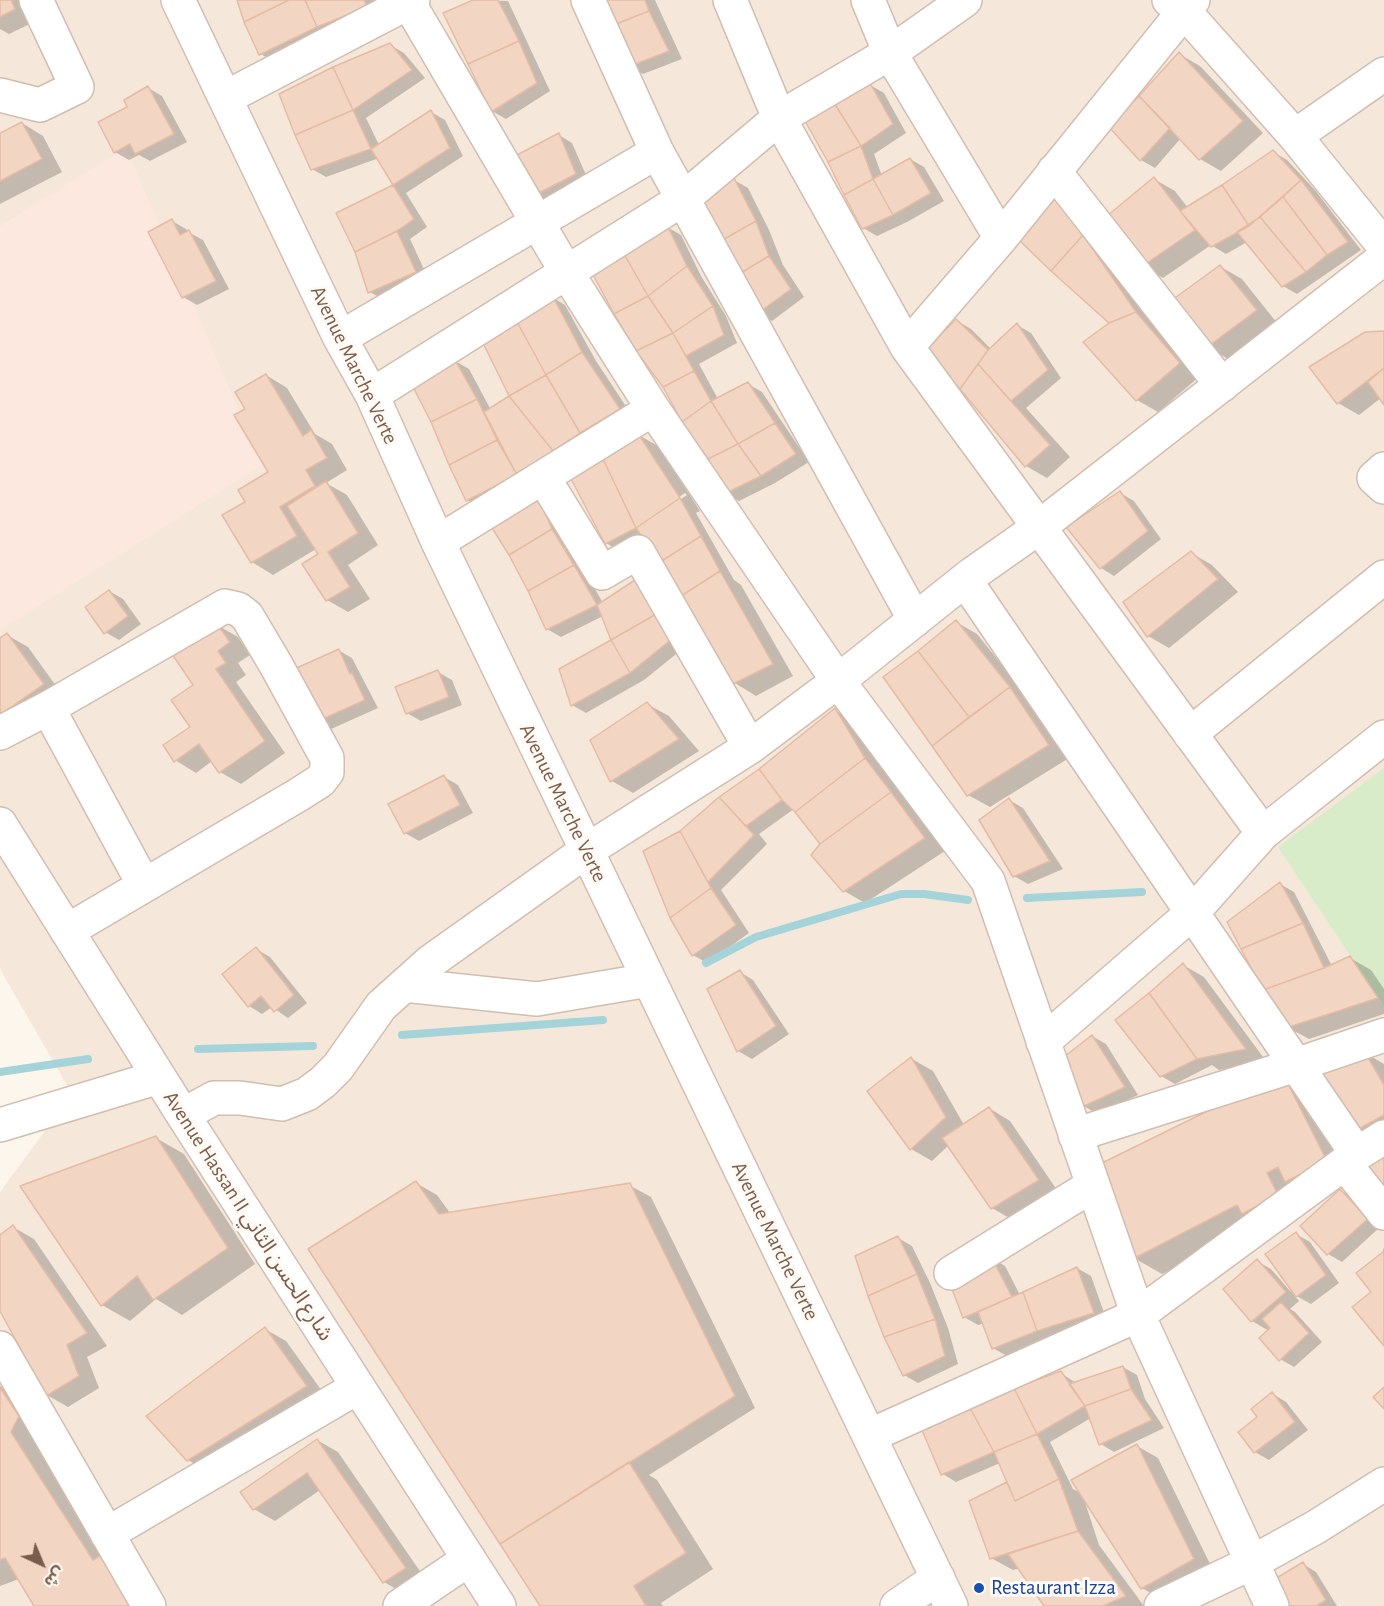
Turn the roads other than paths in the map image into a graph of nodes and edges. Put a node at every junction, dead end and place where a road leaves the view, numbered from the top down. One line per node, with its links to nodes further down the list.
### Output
1 (36, 0): 11 (street)
2 (178, 0): 12 (street, Avenue Marche Verte)
3 (588, 0): 15 (street)
4 (730, 0): 13 (street)
5 (868, 0): 9 (street)
6 (964, 0): 9 (street)
7 (409, 1): 12 (street); 18 (street)
8 (1182, 4): 14 (street); 16 (street)
9 (890, 53): 13 (street); 19 (street)
10 (1384, 74): 14 (street)
11 (0, 95)
12 (225, 98): 23 (street, Avenue Marche Verte)
13 (779, 118): 17 (street); 24 (street)
14 (1295, 136): 20 (street)
15 (657, 152): 17 (street); 18 (street)
16 (1054, 171): 19 (street); 25 (street)
17 (683, 199): 22 (street); 35 (street)
18 (536, 222): 22 (street); 23 (street)
19 (1001, 238): 24 (street)
20 (1384, 246)
21 (1384, 258): 25 (street)
22 (567, 273): 26 (street); 27 (street)
23 (340, 338): 26 (street, Avenue Marche Verte)
24 (907, 347): 31 (street)
25 (1222, 385): 31 (street)
26 (372, 395): 32 (street, Avenue Marche Verte)
27 (653, 409): 29 (street); 36 (street)
28 (1384, 469): 30 (street)
29 (543, 477): 32 (street); 41 (street)
30 (1384, 487)
31 (1038, 528): 34 (street); 39 (street)
32 (438, 542): 44 (street, Avenue Marche Verte)
33 (1383, 579): 39 (street)
34 (965, 580): 35 (street); 46 (street)
35 (915, 620): 36 (street)
36 (838, 681): 41 (street); 51 (street)
37 (48, 708): 38 (street); 45 (street); 45 (street)
38 (0, 733)
39 (1190, 734): 43 (street)
40 (1384, 737): 43 (street)
41 (750, 747): 44 (street)
42 (0, 824): 47 (street, Avenue Hassan II شارع الحسن الثاني)
43 (1263, 833): 46 (street)
44 (586, 851): 48 (street, Avenue Marche Verte); 49 (street)
45 (144, 885): 47 (street)
46 (1192, 913): 51 (street); 52 (street)
47 (67, 931): 53 (street, Avenue Hassan II شارع الحسن الثاني)
48 (649, 980): 49 (street); 65 (street, Avenue Marche Verte)
49 (404, 985): 54 (street)
50 (1384, 1035): 52 (street)
51 (1043, 1042): 56 (street)
52 (1296, 1065): 56 (street); 58 (street)
53 (159, 1077): 54 (street, Avenue Hassan II شارع الحسن الثاني); 55 (street)
54 (183, 1115): 64 (street, Avenue Hassan II شارع الحسن الثاني)
55 (0, 1125)
56 (1076, 1135): 59 (street)
57 (1384, 1137): 58 (street)
58 (1351, 1159): 60 (street); 62 (street)
59 (1093, 1185): 61 (street); 62 (street)
60 (1384, 1213)
61 (951, 1273)
62 (1138, 1315): 65 (street); 69 (street)
63 (1, 1353): 67 (street)
64 (358, 1388): 67 (street); 68 (street, Avenue Hassan II شارع الحسن الثاني)
65 (869, 1436): 70 (street, Avenue Marche Verte)
66 (1384, 1484): 69 (street)
67 (107, 1534): 71 (street)
68 (469, 1559): 72 (street); 73 (street, Avenue Hassan II شارع الحسن الثاني)
69 (1251, 1563): 75 (street); 76 (street)
70 (944, 1592): 74 (street)
71 (149, 1606)
72 (400, 1606)
73 (499, 1606)
74 (897, 1606)
75 (1161, 1606)
76 (1272, 1606)

